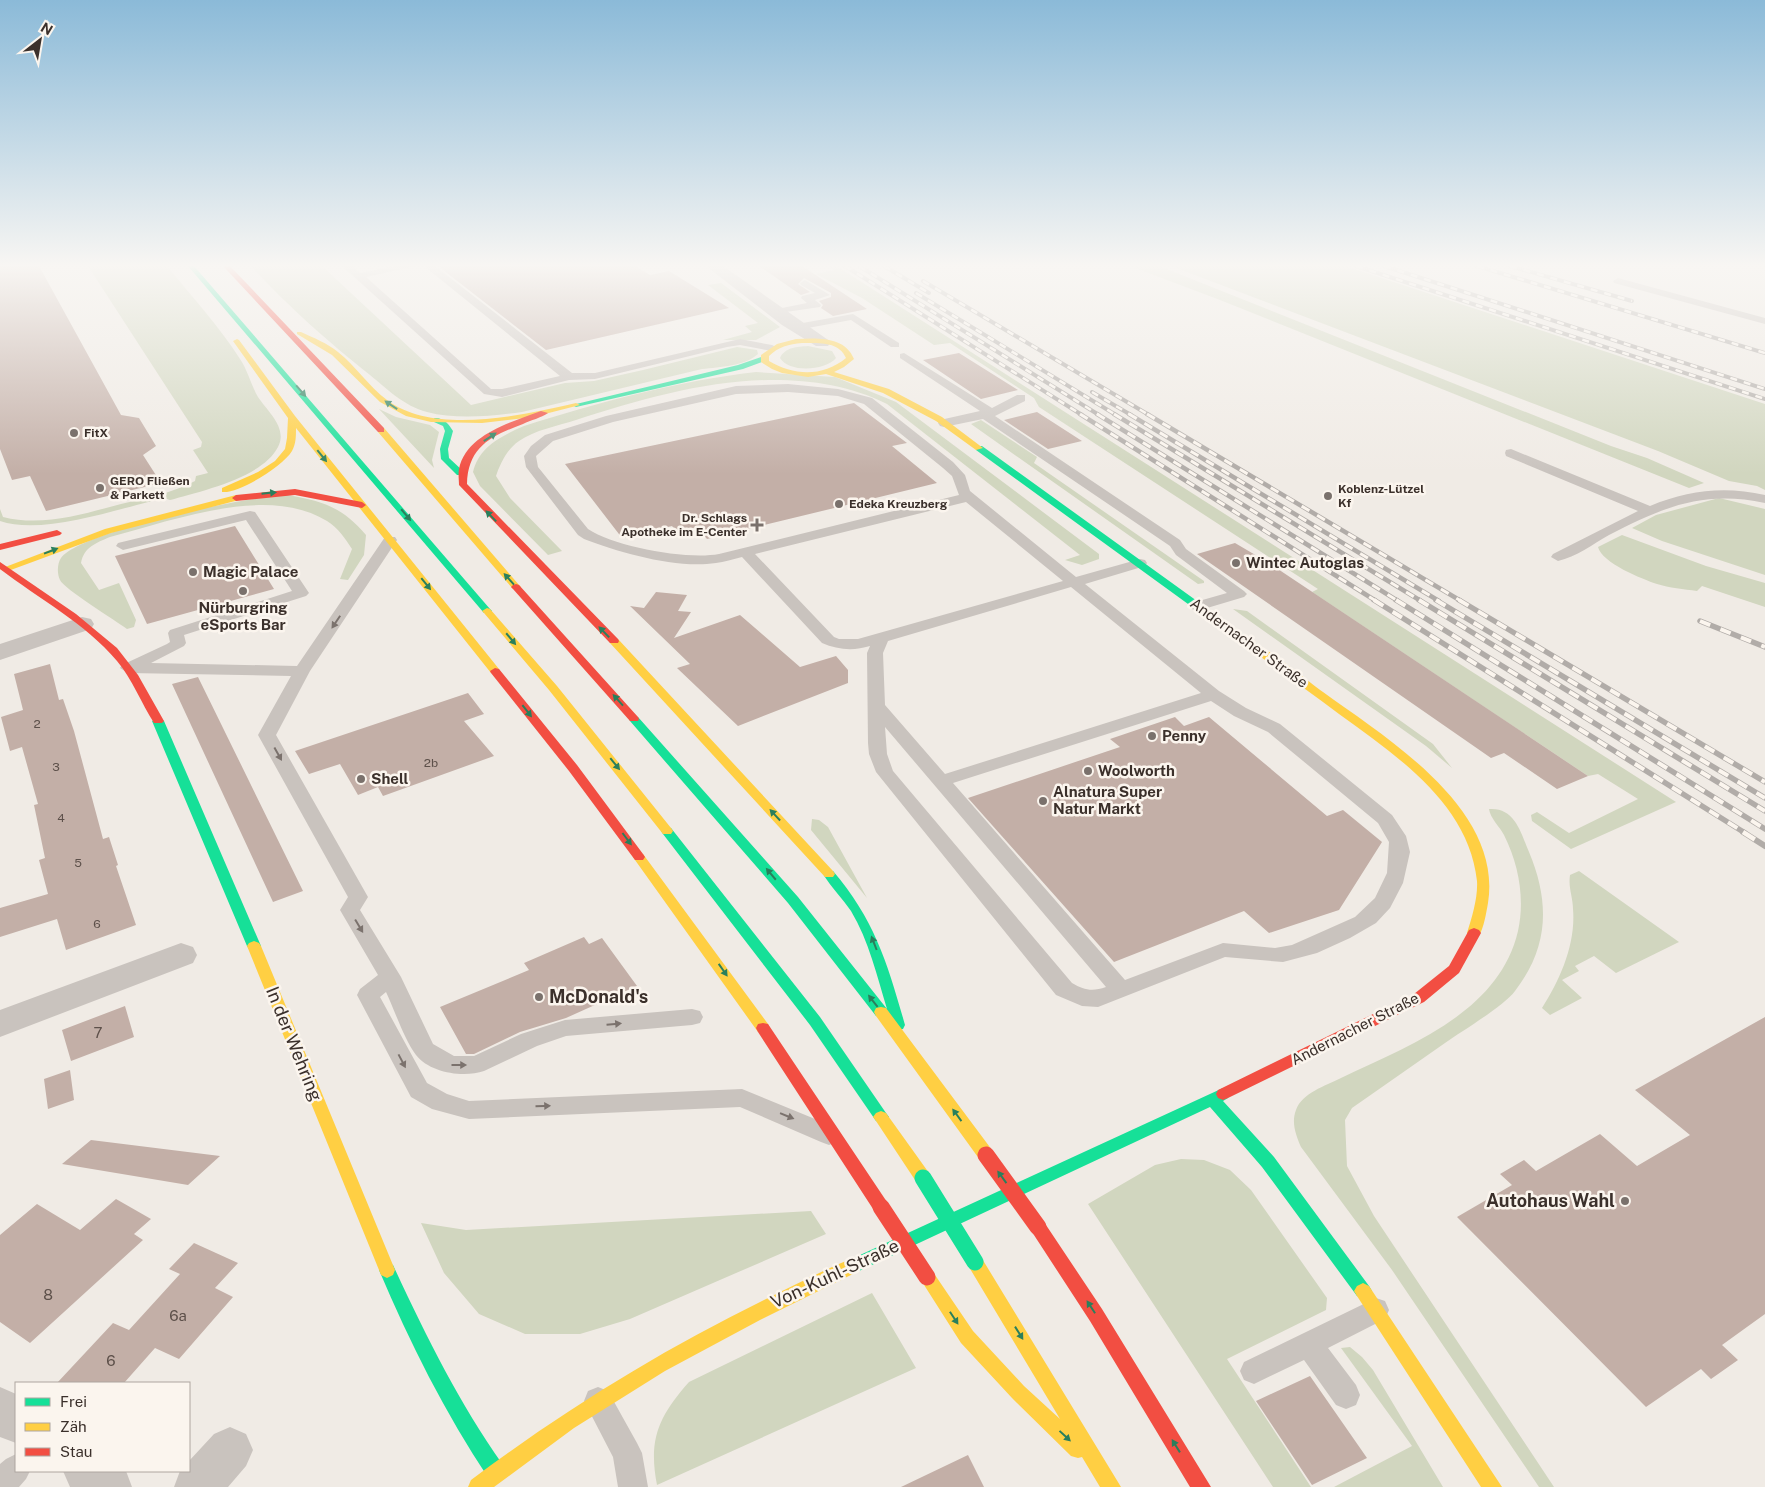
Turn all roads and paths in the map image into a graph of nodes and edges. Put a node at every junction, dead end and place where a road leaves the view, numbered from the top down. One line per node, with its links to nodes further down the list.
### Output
1 (234, 335): 23 (main road)
2 (251, 335): 68 (main road, one-way to 68, bridge)
3 (291, 335): 56 (main road, one-way to 3)
4 (304, 335): 24 (main road, one-way to 4)
5 (425, 335): 19 (lane)
6 (517, 335): 19 (lane)
7 (796, 335): 12 (street)
8 (811, 335): 10 (street)
9 (880, 335): 11 (lane)
10 (822, 342): 12 (main road, Andernacher Straße); 15 (main road, Andernacher Straße)
11 (895, 345)
12 (780, 346): 14 (main road); 19 (lane)
13 (904, 356): 22 (lane)
14 (764, 358): 16 (main road); 17 (main road)
15 (849, 362): 18 (main road, Andernacher Straße); 25 (main road, Andernacher Straße)
16 (774, 369): 17 (main road, Andernacher Straße); 18 (main road, Andernacher Straße)
17 (721, 372): 21 (main road)
18 (827, 372): 25 (main road, Andernacher Straße)
19 (569, 377)
20 (1021, 398): 22 (lane)
21 (544, 413): 24 (main road); 27 (main road, one-way to 21)
22 (987, 413): 25 (lane); 42 (lane)
23 (292, 418): 30 (main road, one-way to 30); 32 (main road)
24 (437, 420): 27 (main road)
25 (942, 421): 39 (main road, Andernacher Straße)
26 (1511, 453): 31 (lane)
27 (460, 473): 56 (main road, one-way to 27)
28 (969, 497): 37 (lane); 37 (lane); 41 (lane)
29 (1765, 499): 31 (lane)
30 (362, 506): 34 (main road); 40 (main road, one-way to 30)
31 (1650, 511): 38 (lane)
32 (86, 526)
33 (67, 531): 36 (main road)
34 (390, 540): 47 (lane, one-way to 47); 58 (main road, one-way to 58)
35 (123, 546): 46 (lane)
36 (0, 547)
37 (745, 552): 44 (lane)
38 (1558, 557)
39 (1140, 563): 41 (lane); 42 (main road, Andernacher Straße)
40 (3, 567): 43 (main road, In der Wehring)
41 (1075, 581): 44 (lane); 48 (lane)
42 (1197, 606): 57 (main road, Andernacher Straße)
43 (82, 624): 45 (street); 46 (main road, In der Wehring)
44 (881, 638): 49 (lane)
45 (0, 652)
46 (128, 668): 47 (lane); 70 (main road, In der Wehring)
47 (302, 671): 52 (lane, one-way to 52)
48 (1213, 695): 50 (lane); 53 (lane)
49 (877, 707): 50 (lane); 53 (lane)
50 (941, 781): 53 (lane)
51 (181, 955): 55 (street)
52 (390, 977): 54 (lane, one-way to 54); 58 (lane, one-way to 58)
53 (1121, 990)
54 (692, 1017)
55 (0, 1024)
56 (903, 1040): 77 (main road, one-way to 56, bridge)
57 (1213, 1100): 59 (main road); 63 (main road, Von-Kuhl-Straße)
58 (834, 1137): 68 (main road, one-way to 68, bridge)
59 (1376, 1310): 60 (lane); 78 (main road)
60 (1308, 1344): 61 (lane); 62 (lane)
61 (1254, 1371)
62 (1346, 1395)
63 (598, 1401): 70 (main road, Von-Kuhl-Straße); 75 (lane)
64 (0, 1409): 65 (street)
65 (15, 1420)
66 (230, 1450): 73 (street)
67 (15, 1470): 71 (lane)
68 (1101, 1470): 76 (main road)
69 (87, 1472): 72 (street)
70 (496, 1472): 74 (main road, Von-Kuhl-Straße)
71 (0, 1485)
72 (109, 1487)
73 (197, 1487)
74 (478, 1487)
75 (632, 1487)
76 (1111, 1487)
77 (1201, 1487)
78 (1492, 1487)

